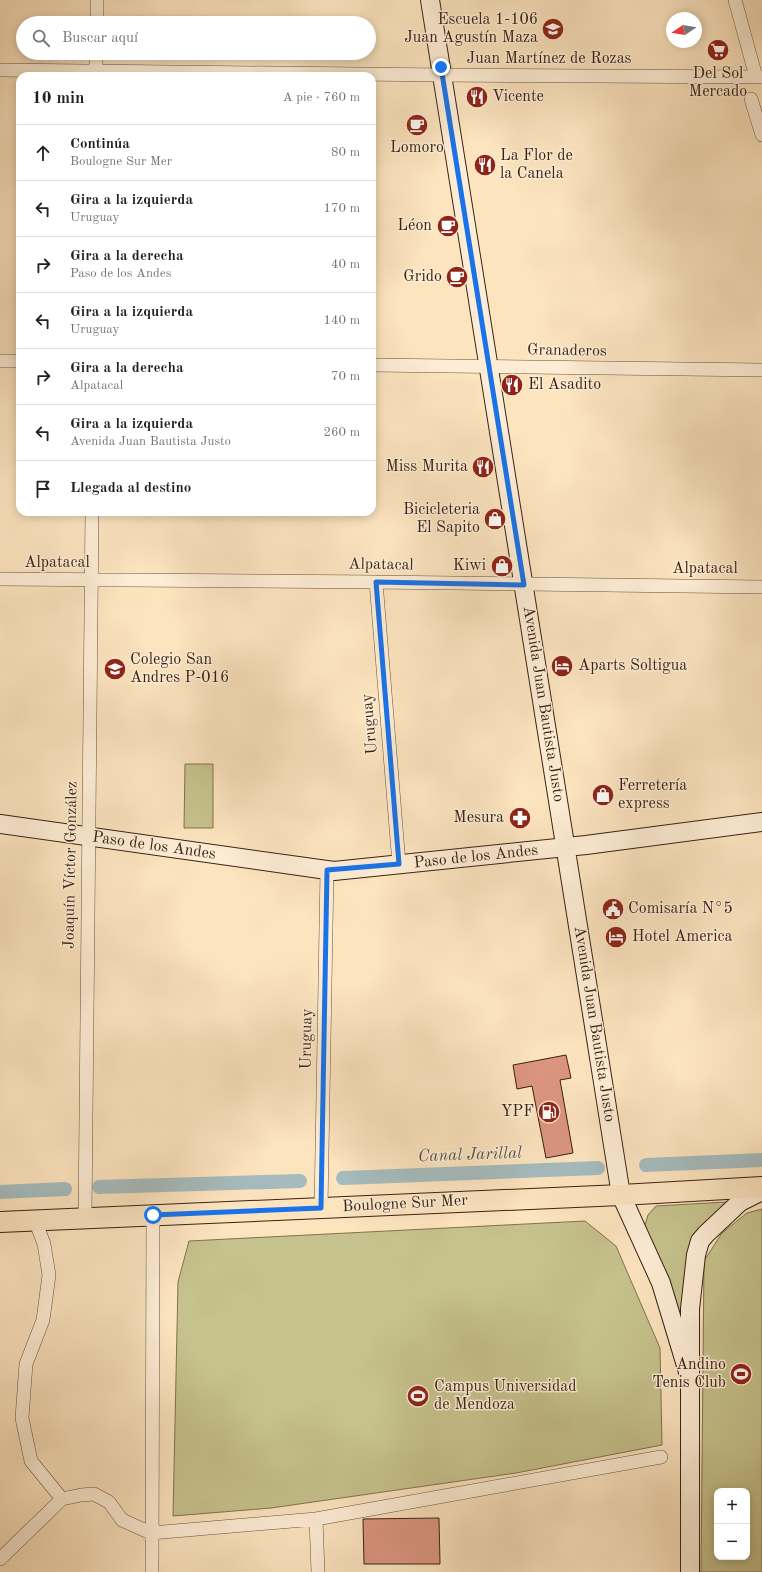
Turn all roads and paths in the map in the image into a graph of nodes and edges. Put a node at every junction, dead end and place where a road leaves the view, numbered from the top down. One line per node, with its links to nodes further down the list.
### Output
1 (97, 0): 4 (street)
2 (430, 0): 10 (main road, Avenida Juan Bautista Justo)
3 (735, 0): 11 (street)
4 (97, 16)
5 (96, 60): 8 (street)
6 (0, 70): 7 (street, Juan Martínez de Rozas)
7 (48, 72)
8 (96, 72)
9 (376, 75): 10 (street, Juan Martínez de Rozas)
10 (442, 75): 11 (street, Juan Martínez de Rozas); 17 (main road, Avenida Juan Bautista Justo)
11 (759, 77)
12 (751, 99): 13 (street)
13 (762, 135)
14 (0, 361): 15 (street)
15 (16, 361)
16 (376, 365): 17 (street, Granaderos)
17 (489, 367): 18 (street, Granaderos); 23 (main road, Avenida Juan Bautista Justo)
18 (762, 370)
19 (92, 516): 21 (street, Joaquín Víctor González)
20 (0, 580): 21 (street, Alpatacal)
21 (91, 580): 22 (street, Alpatacal); 27 (street, Joaquín Víctor González)
22 (376, 582): 23 (street, Alpatacal); 29 (street, Uruguay)
23 (524, 585): 24 (street, Alpatacal); 28 (main road, Avenida Juan Bautista Justo)
24 (762, 587)
25 (762, 822): 28 (main road, Paso de los Andes)
26 (0, 824): 27 (main road, Paso de los Andes)
27 (88, 837): 30 (main road, Paso de los Andes); 36 (street, Joaquín Víctor González)
28 (566, 848): 29 (main road, Paso de los Andes); 33 (main road, Avenida Juan Bautista Justo)
29 (399, 864): 30 (main road, Paso de los Andes)
30 (327, 870): 34 (street, Uruguay)
31 (762, 1187): 33 (main road, Boulogne Sur Mer)
32 (762, 1191): 39 (main road)
33 (621, 1195): 34 (main road, Boulogne Sur Mer); 39 (main road, Avenida Juan Bautista Justo)
34 (321, 1208): 35 (main road, Boulogne Sur Mer)
35 (153, 1215): 36 (main road, Boulogne Sur Mer); 43 (street)
36 (85, 1218): 37 (main road, Boulogne Sur Mer)
37 (35, 1220): 38 (main road, Boulogne Sur Mer); 41 (street)
38 (0, 1222)
39 (691, 1382): 47 (main road)
40 (661, 1457): 42 (street)
41 (62, 1499): 43 (street); 44 (street)
42 (316, 1519): 43 (street); 46 (street)
43 (151, 1533): 45 (street)
44 (0, 1559)
45 (152, 1572)
46 (318, 1572)
47 (690, 1572)

